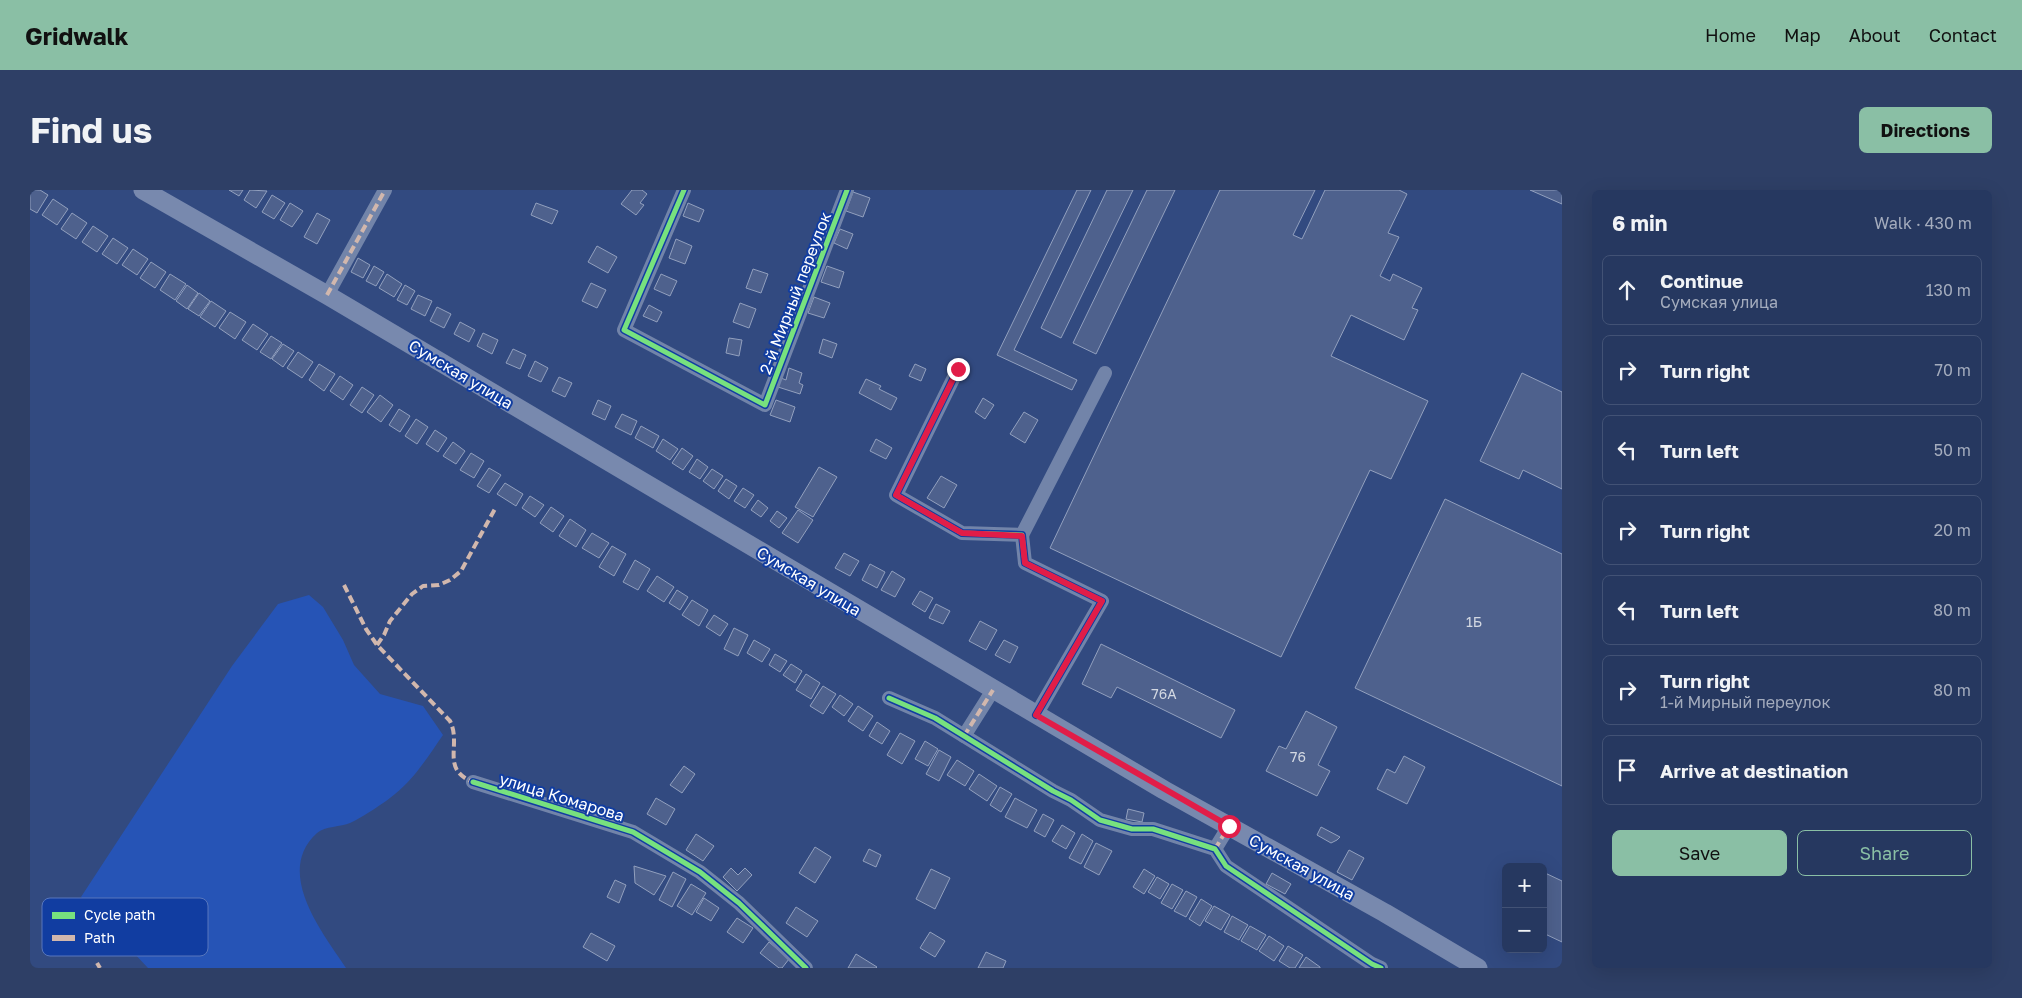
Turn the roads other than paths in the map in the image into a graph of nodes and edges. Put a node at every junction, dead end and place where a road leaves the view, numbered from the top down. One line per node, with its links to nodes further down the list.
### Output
1 (143, 190): 5 (main road, Сумская улица)
2 (385, 190): 5 (street)
3 (684, 190): 4 (street, 2-й Мирный переулок)
4 (847, 190)
5 (327, 295): 9 (main road, Сумская улица)
6 (958, 369): 8 (street)
7 (1105, 373): 8 (street)
8 (1022, 536): 11 (street)
9 (993, 690): 11 (main road, Сумская улица); 12 (street)
10 (889, 698): 12 (street)
11 (1036, 715): 14 (main road, Сумская улица)
12 (964, 736): 15 (street)
13 (473, 782): 16 (street, улица Комарова)
14 (1229, 826): 15 (street); 18 (main road, Сумская улица)
15 (1215, 849): 17 (street)
16 (806, 968)
17 (1381, 968)
18 (1478, 968)

